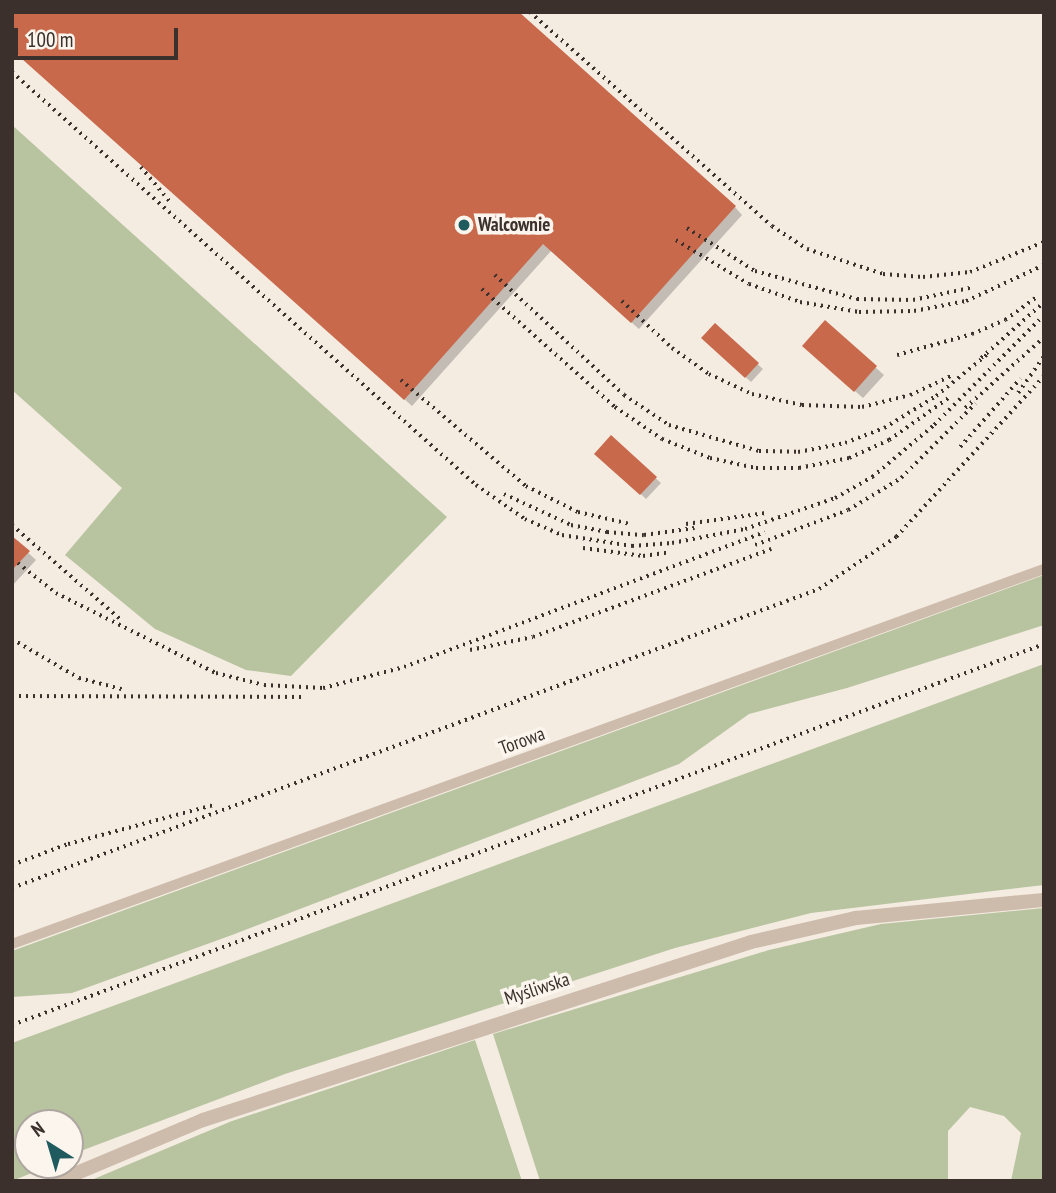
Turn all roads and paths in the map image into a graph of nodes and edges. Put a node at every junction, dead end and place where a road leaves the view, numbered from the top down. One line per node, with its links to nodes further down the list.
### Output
1 (1044, 569): 3 (street, Torowa)
2 (1044, 900): 4 (street, Myśliwska)
3 (12, 944)
4 (58, 1181)

